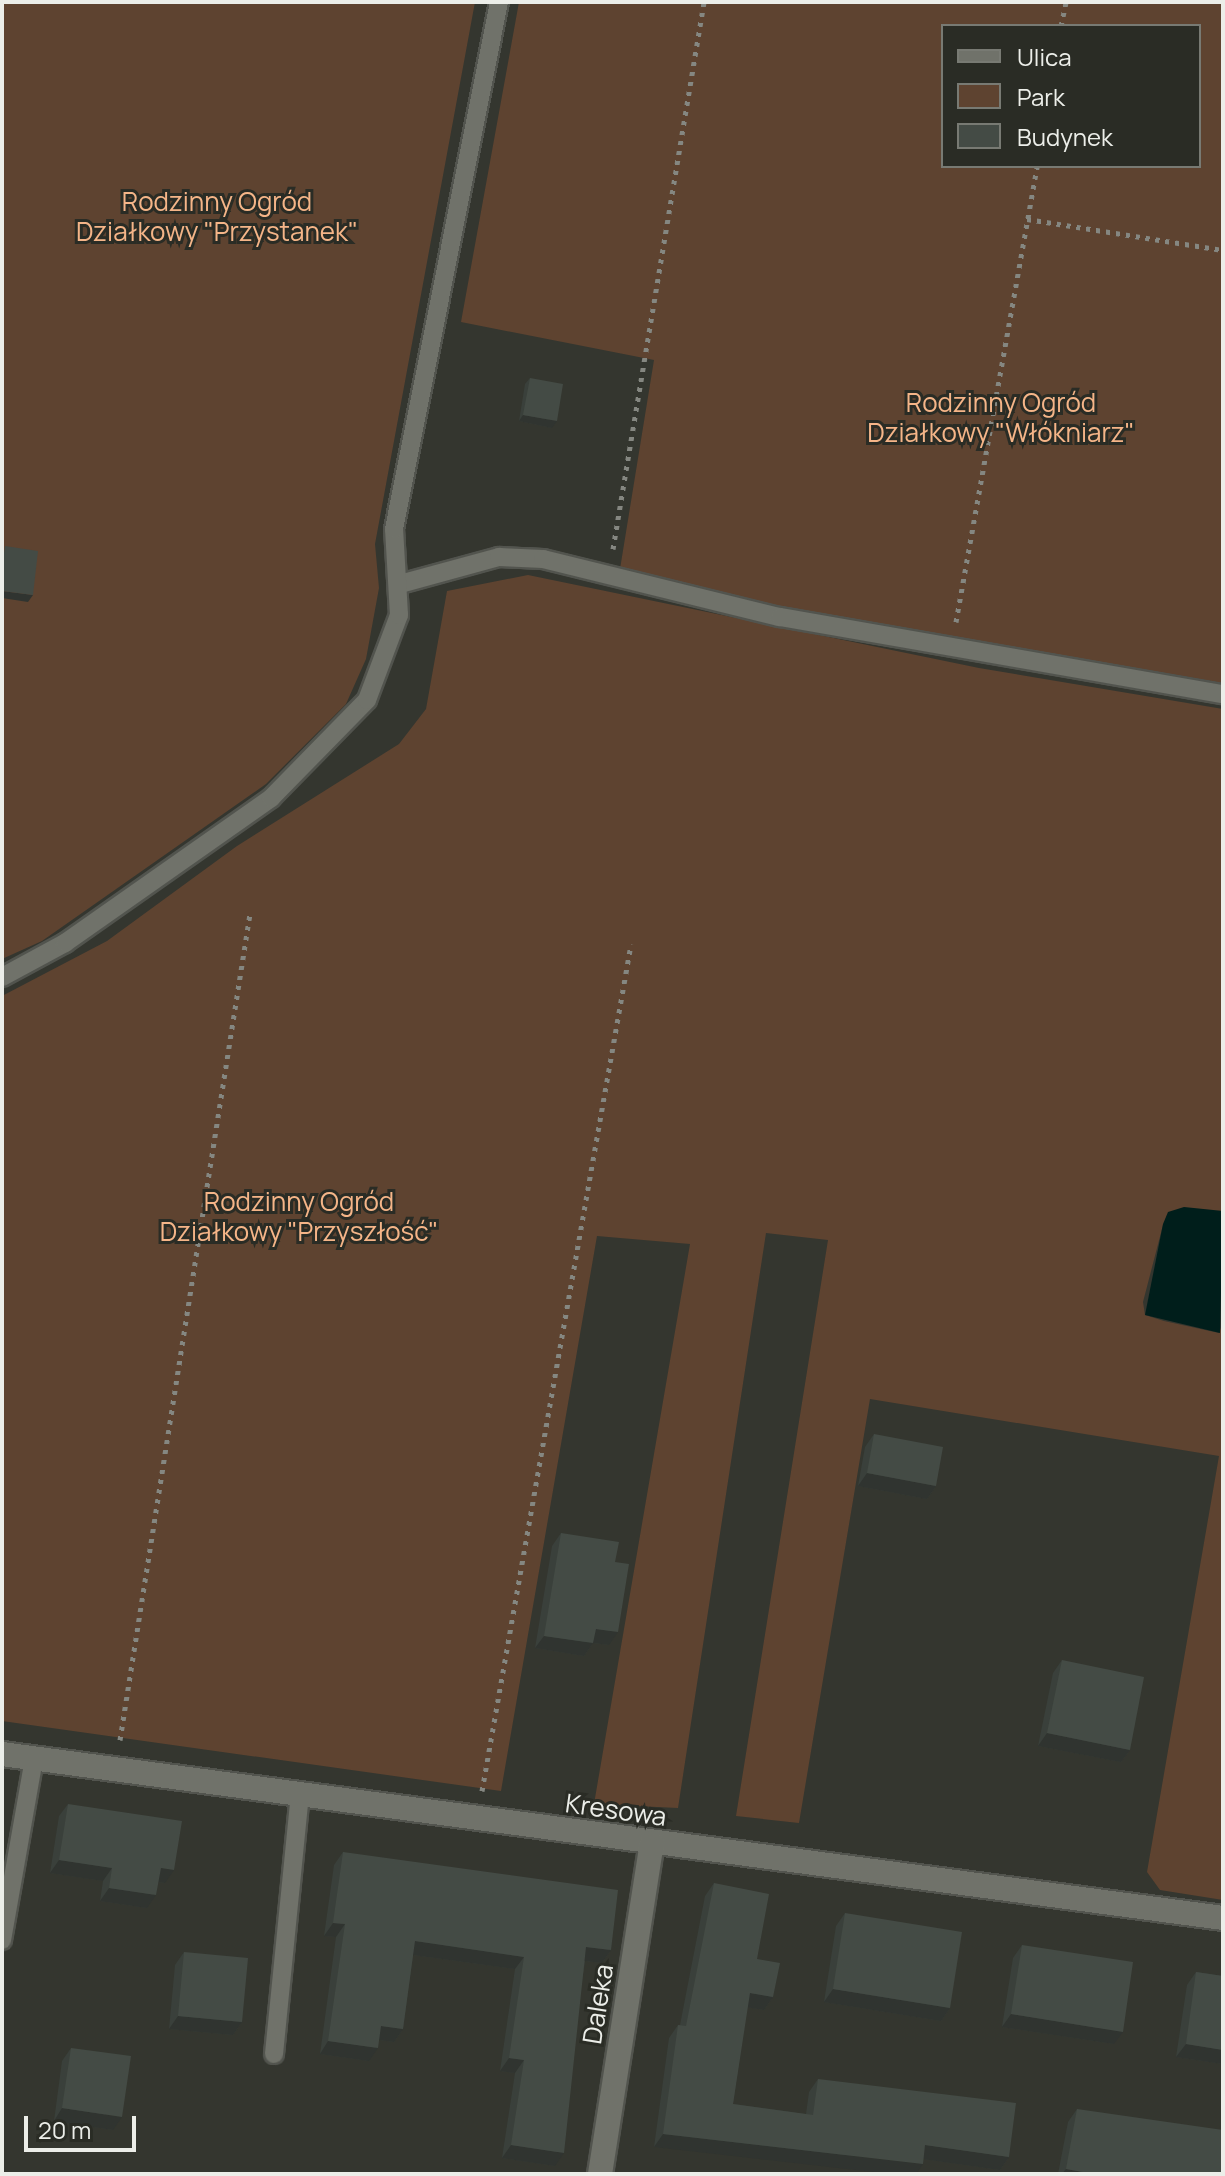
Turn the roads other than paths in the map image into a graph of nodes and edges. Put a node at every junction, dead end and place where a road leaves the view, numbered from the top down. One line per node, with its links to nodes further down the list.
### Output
1 (499, 2): 2 (lane)
2 (400, 584): 3 (lane); 4 (lane)
3 (1223, 694)
4 (2, 977)
5 (2, 1754): 6 (street, Kresowa)
6 (34, 1758): 7 (street, Kresowa); 10 (lane)
7 (300, 1795): 8 (street, Kresowa); 11 (lane)
8 (652, 1843): 9 (street, Kresowa); 12 (street, Daleka)
9 (1223, 1918)
10 (2, 1940)
11 (274, 2054)
12 (600, 2174)

